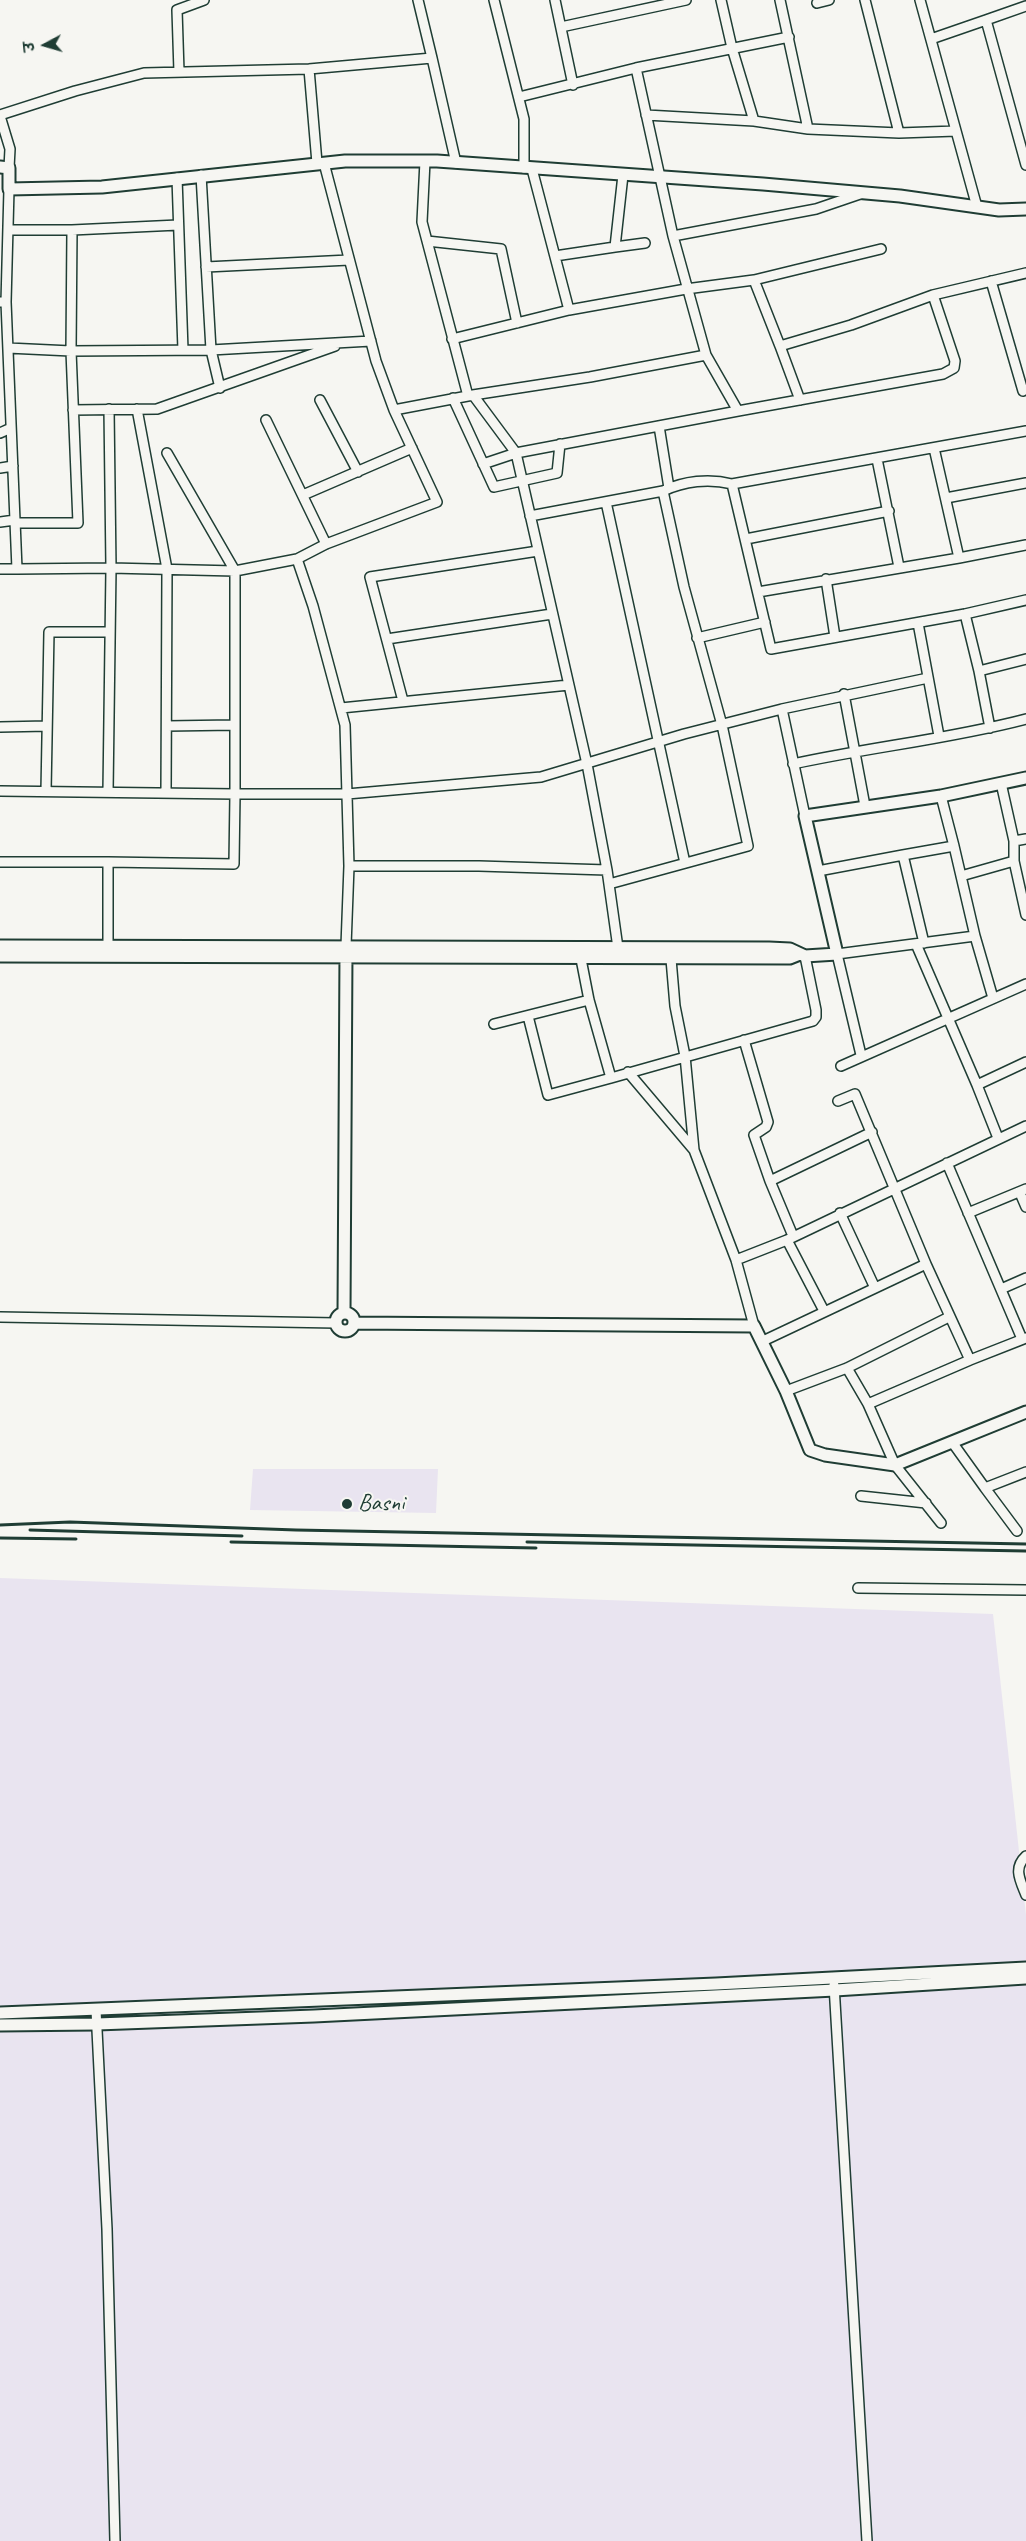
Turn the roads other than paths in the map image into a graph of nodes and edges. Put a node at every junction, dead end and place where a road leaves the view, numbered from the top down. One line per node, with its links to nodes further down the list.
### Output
1 (204, 0): 12 (street)
2 (418, 0): 19 (street)
3 (494, 0): 24 (street)
4 (555, 0): 15 (street)
5 (686, 0): 15 (street)
6 (721, 0): 18 (street)
7 (780, 0): 16 (street)
8 (829, 0): 11 (street)
9 (865, 0): 30 (street)
10 (920, 0): 17 (street)
11 (817, 3)
12 (176, 5): 22 (street)
13 (1026, 6): 14 (street)
14 (986, 20): 17 (street); 34 (street)
15 (561, 27): 23 (street)
16 (789, 37): 18 (street); 28 (street)
17 (931, 39): 29 (street)
18 (732, 48): 21 (street); 27 (street)
19 (432, 58): 20 (street); 33 (street)
20 (309, 68): 22 (street); 32 (street)
21 (636, 68): 23 (street); 26 (street)
22 (179, 72): 25 (street)
23 (573, 84): 24 (street)
24 (519, 97): 36 (street)
25 (0, 115): 35 (street)
26 (646, 115): 27 (street); 40 (street)
27 (754, 121): 28 (street)
28 (808, 129): 30 (street)
29 (956, 131): 30 (street); 43 (street)
30 (900, 133)
31 (424, 161): 32 (street); 33 (street); 49 (street)
32 (320, 163): 37 (street); 54 (street)
33 (456, 163): 36 (street)
34 (1026, 165)
35 (4, 167): 41 (street)
36 (528, 168): 38 (street); 53 (street)
37 (201, 175): 39 (street); 55 (street)
38 (623, 175): 40 (street); 51 (street)
39 (177, 178): 41 (street); 45 (street)
40 (662, 178): 42 (street); 48 (street)
41 (8, 189): 46 (street)
42 (863, 193): 43 (street); 48 (street)
43 (977, 207): 44 (street)
44 (1026, 209)
45 (178, 226): 47 (street); 69 (street)
46 (8, 230): 47 (street); 61 (street)
47 (72, 230): 71 (street)
48 (673, 236): 59 (street)
49 (427, 240): 63 (street); 64 (street)
50 (645, 243): 51 (street)
51 (615, 247): 53 (street)
52 (882, 249): 57 (street)
53 (555, 256): 62 (street)
54 (350, 260): 55 (street); 65 (street)
55 (206, 267): 70 (street)
56 (1026, 273): 58 (street)
57 (754, 280): 59 (street); 68 (street)
58 (992, 282): 60 (street); 74 (street)
59 (686, 289): 62 (street); 72 (street)
60 (933, 295): 68 (street); 78 (street)
61 (3, 302): 67 (street)
62 (569, 310): 63 (street)
63 (517, 323): 64 (street)
64 (452, 339): 75 (street)
65 (371, 341): 66 (street); 82 (street)
66 (346, 342): 70 (street); 73 (street)
67 (5, 346): 71 (street); 84 (street)
68 (780, 346): 78 (street)
69 (183, 350): 70 (street); 71 (street)
70 (210, 350): 73 (street)
71 (71, 351): 81 (street)
72 (706, 354): 75 (street); 83 (street)
73 (220, 388): 80 (street)
74 (1023, 392)
75 (470, 395): 76 (street); 94 (street)
76 (453, 398): 82 (street); 97 (street)
77 (320, 400): 100 (street)
78 (800, 400): 83 (street)
79 (109, 409): 80 (street); 81 (street); 119 (street)
80 (137, 409): 121 (street)
81 (73, 410): 111 (street)
82 (394, 410): 92 (street)
83 (738, 412): 87 (street)
84 (11, 416): 85 (street); 88 (street)
85 (0, 418)
86 (266, 420): 105 (street)
87 (658, 426): 91 (street); 104 (street)
88 (11, 428): 90 (street); 98 (street)
89 (1026, 431): 93 (street)
90 (0, 433)
91 (560, 444): 94 (street); 101 (street)
92 (412, 448): 100 (street); 113 (street)
93 (934, 448): 96 (street); 106 (street)
94 (516, 452): 97 (street); 101 (street)
95 (167, 453): 123 (street)
96 (877, 459): 103 (street); 108 (street)
97 (483, 464): 101 (street)
98 (13, 466): 99 (street); 111 (street)
99 (0, 468)
100 (358, 472): 105 (street)
101 (522, 481): 109 (street)
102 (1026, 483): 106 (street)
103 (732, 484): 104 (street); 112 (street)
104 (666, 490): 107 (street); 133 (street)
105 (303, 496): 113 (street)
106 (946, 498): 116 (street)
107 (606, 502): 109 (street); 151 (street)
108 (889, 511): 112 (street); 118 (street)
109 (530, 516): 115 (street)
110 (0, 522): 111 (street)
111 (15, 522): 120 (street)
112 (746, 539): 125 (street)
113 (326, 544): 117 (street)
114 (1026, 545): 116 (street)
115 (538, 551): 127 (street); 134 (street)
116 (959, 558): 118 (street)
117 (296, 559): 123 (street); 141 (street)
118 (900, 567): 124 (street)
119 (111, 568): 120 (street); 121 (street); 131 (street)
120 (16, 569): 122 (street)
121 (167, 569): 123 (street); 147 (street)
122 (0, 570)
123 (235, 571): 144 (street)
124 (826, 580): 125 (street); 132 (street)
125 (758, 592): 129 (street)
126 (1026, 601): 128 (street)
127 (552, 614): 134 (street); 138 (street)
128 (965, 614): 130 (street); 136 (street)
129 (765, 622): 132 (street); 133 (street)
130 (918, 623): 132 (street); 137 (street)
131 (109, 632): 146 (street); 159 (street)
132 (834, 637)
133 (697, 638): 145 (street)
134 (387, 639): 140 (street)
135 (1026, 659): 136 (street)
136 (979, 671): 149 (street)
137 (928, 678): 139 (street); 150 (street)
138 (569, 685): 140 (street); 153 (street)
139 (844, 694): 142 (street); 152 (street)
140 (403, 702): 141 (street)
141 (341, 708): 162 (street)
142 (782, 709): 145 (street); 154 (street)
143 (1026, 719): 149 (street)
144 (234, 725): 147 (street); 161 (street)
145 (722, 725): 151 (street); 173 (street)
146 (47, 726): 148 (street); 158 (street)
147 (166, 726): 160 (street)
148 (0, 727)
149 (990, 728): 150 (street)
150 (939, 736): 152 (street)
151 (658, 742): 153 (street); 173 (street)
152 (855, 751): 154 (street); 164 (street)
153 (587, 764): 162 (street); 175 (street)
154 (793, 764): 165 (street)
155 (1026, 778): 156 (street)
156 (1001, 783): 163 (street); 167 (street)
157 (0, 791): 158 (street)
158 (46, 792): 159 (street)
159 (108, 792): 160 (street)
160 (166, 793): 161 (street)
161 (235, 794): 162 (street); 172 (street)
162 (347, 794): 174 (street)
163 (941, 796): 164 (street); 168 (street)
164 (865, 806): 165 (street)
165 (805, 816): 176 (street)
166 (1026, 839): 167 (street)
167 (1014, 842): 170 (street)
168 (954, 846): 169 (street); 177 (street)
169 (903, 855): 176 (street); 181 (street)
170 (1014, 861): 177 (street); 179 (street)
171 (0, 862): 172 (street)
172 (108, 862): 183 (street)
173 (685, 863): 178 (street)
174 (349, 866): 175 (street); 184 (street)
175 (607, 870): 178 (street)
176 (818, 871): 187 (street)
177 (961, 876): 180 (street)
178 (610, 884): 185 (street)
179 (1026, 915)
180 (975, 936): 181 (street); 194 (street)
181 (920, 943): 187 (street); 197 (street)
182 (0, 946): 183 (street)
183 (108, 946): 186 (street)
184 (346, 946): 185 (street); 186 (street); 190 (street)
185 (618, 948): 188 (street)
186 (144, 951): 189 (street); 190 (street)
187 (836, 954): 188 (street); 200 (street)
188 (802, 955): 192 (street); 199 (street)
189 (0, 956)
190 (345, 959): 191 (street); 226 (street)
191 (581, 959): 192 (street); 195 (street)
192 (671, 959): 201 (street)
193 (1026, 984): 194 (street)
194 (993, 998): 197 (street)
195 (589, 1000): 196 (street); 205 (street)
196 (528, 1016): 198 (street); 205 (street)
197 (948, 1020): 200 (street); 206 (street)
198 (494, 1024)
199 (744, 1040): 201 (street); 213 (street)
200 (862, 1055): 203 (street)
201 (685, 1056): 204 (street); 211 (street)
202 (1026, 1062): 206 (street)
203 (841, 1066)
204 (628, 1072): 205 (street); 211 (street)
205 (611, 1078)
206 (976, 1085): 210 (street)
207 (838, 1101): 209 (street)
208 (1026, 1126): 210 (street)
209 (872, 1132): 213 (street); 214 (street)
210 (998, 1138): 212 (street)
211 (694, 1150): 220 (street)
212 (948, 1163): 214 (street); 218 (street)
213 (770, 1181): 219 (street)
214 (894, 1189): 217 (street); 221 (street)
215 (1023, 1191): 216 (street); 218 (street)
216 (1026, 1207)
217 (840, 1213): 219 (street); 223 (street)
218 (968, 1213): 224 (street)
219 (790, 1238): 220 (street); 225 (street)
220 (736, 1260): 231 (street)
221 (926, 1264): 223 (street); 228 (street)
222 (1026, 1278): 224 (street)
223 (875, 1288): 225 (street)
224 (1001, 1289): 232 (street)
225 (824, 1311): 233 (street)
226 (344, 1313): 229 (street); 230 (street)
227 (0, 1317): 229 (street)
228 (949, 1317): 234 (street); 235 (street)
229 (336, 1323): 230 (street)
230 (354, 1323): 231 (street)
231 (754, 1326): 233 (street)
232 (1024, 1338): 234 (street)
233 (763, 1341): 236 (street)
234 (970, 1360): 237 (street)
235 (847, 1368): 236 (street); 237 (street)
236 (786, 1391): 240 (street)
237 (868, 1404): 240 (street)
238 (1026, 1412): 239 (street)
239 (952, 1442): 240 (street); 242 (street)
240 (895, 1464): 244 (street)
241 (1026, 1472): 242 (street)
242 (986, 1488): 246 (street)
243 (861, 1496): 244 (street)
244 (926, 1503): 245 (street)
245 (941, 1524)
246 (1017, 1531)
247 (858, 1588): 248 (street)
248 (1026, 1590)
249 (1026, 1856): 250 (street)
250 (1026, 1895)
251 (1026, 1968): 252 (street)
252 (834, 1978): 254 (street); 255 (street)
253 (1026, 1978): 254 (street)
254 (835, 1990): 257 (street); 260 (street)
255 (96, 2010): 256 (street); 257 (street)
256 (0, 2013)
257 (97, 2024): 258 (street); 259 (street)
258 (0, 2025)
259 (115, 2541)
260 (867, 2541)

